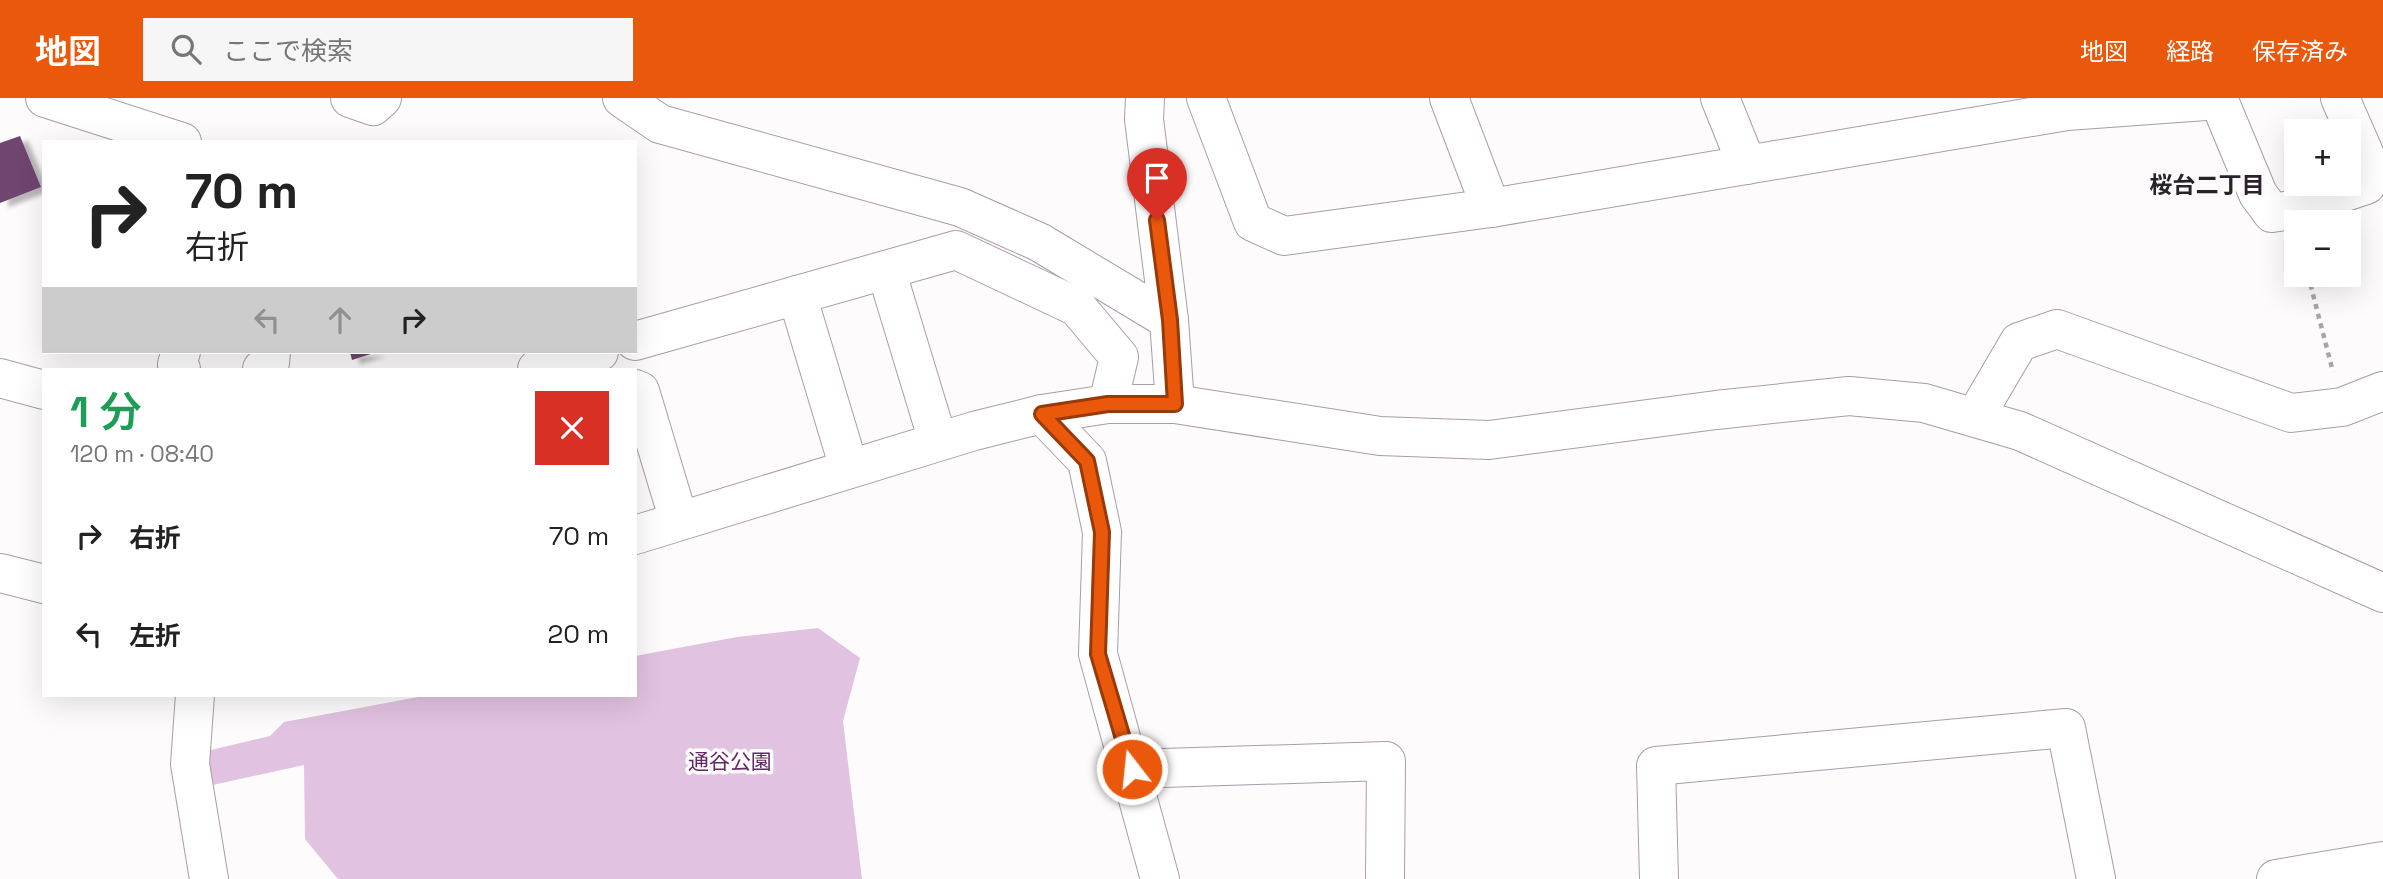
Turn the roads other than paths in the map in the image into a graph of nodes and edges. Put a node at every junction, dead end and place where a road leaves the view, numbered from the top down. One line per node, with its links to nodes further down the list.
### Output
1 (45, 98): 12 (street)
2 (350, 98): 3 (street)
3 (382, 98)
4 (622, 98): 17 (street)
5 (1145, 98): 17 (street)
6 (1206, 98): 14 (street)
7 (1449, 98): 14 (street)
8 (1720, 98): 13 (street)
9 (2340, 98): 10 (street)
10 (2219, 99): 11 (street)
11 (1982, 112): 13 (street)
12 (176, 140)
13 (1747, 165): 14 (street)
14 (1491, 208)
15 (886, 270): 16 (street); 25 (street); 29 (street)
16 (797, 295): 18 (street); 30 (street)
17 (1170, 320): 26 (street)
18 (637, 340)
19 (592, 354): 20 (street)
20 (541, 368)
21 (0, 378): 22 (street)
22 (42, 389)
23 (637, 390): 31 (street)
24 (2383, 391): 28 (street)
25 (1108, 404): 26 (street); 27 (street)
26 (1175, 404): 28 (street)
27 (1042, 414): 29 (street); 37 (street)
28 (1975, 417): 35 (street)
29 (938, 441): 30 (street)
30 (849, 468): 31 (street)
31 (679, 521): 32 (street)
32 (637, 534)
33 (0, 573): 34 (street)
34 (42, 584)
35 (2383, 593)
36 (195, 697): 39 (street)
37 (1132, 769): 40 (street); 41 (street)
38 (2383, 861): 44 (street)
39 (209, 879)
40 (1160, 879)
41 (1385, 879)
42 (1659, 879): 43 (street)
43 (2096, 879)
44 (2276, 879)

